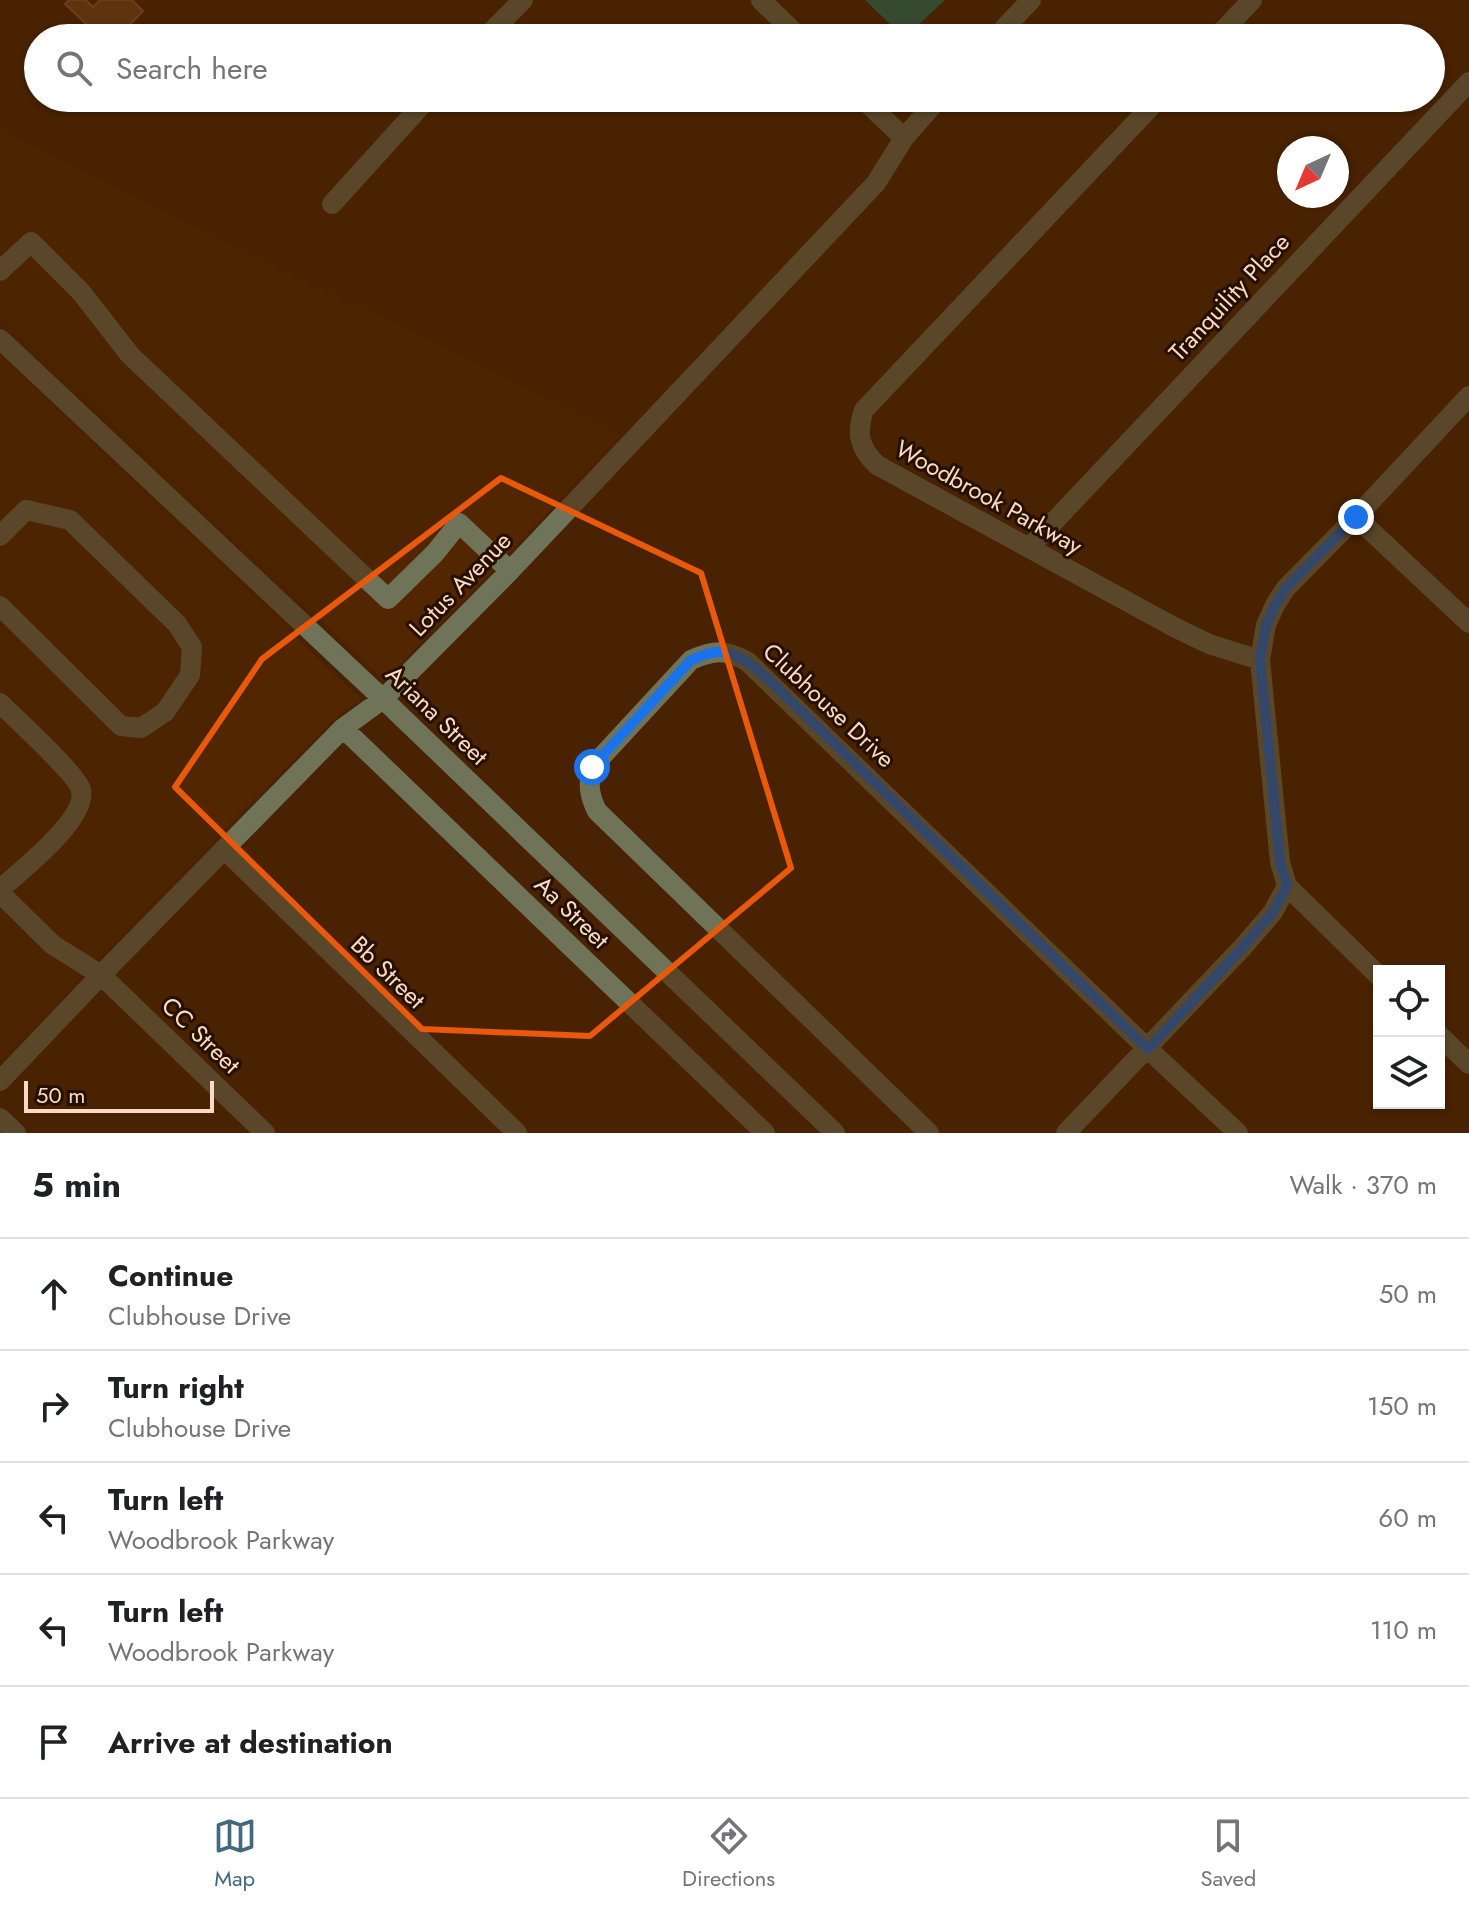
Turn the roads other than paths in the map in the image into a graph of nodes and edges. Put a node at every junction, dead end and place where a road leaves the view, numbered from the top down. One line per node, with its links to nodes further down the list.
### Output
1 (523, 0): 5 (street)
2 (761, 0): 6 (street)
3 (1031, 0): 7 (street)
4 (1252, 0): 8 (street)
5 (499, 24)
6 (786, 24)
7 (1008, 24)
8 (1229, 24)
9 (1469, 82): 10 (street, Tranquility Place)
10 (1445, 107)
11 (415, 112): 17 (street)
12 (877, 112): 16 (street)
13 (927, 112): 16 (street, Lotus Avenue)
14 (1146, 112): 23 (street, Woodbrook Parkway)
15 (1441, 112): 23 (street, Tranquility Place)
16 (904, 138): 24 (street, Lotus Avenue)
17 (332, 204)
18 (0, 271): 24 (street)
19 (0, 339): 28 (street, Ariana Street)
20 (1469, 396): 21 (street)
21 (1356, 517): 26 (street); 27 (street)
22 (1, 532): 25 (street)
23 (1029, 548): 27 (street, Woodbrook Parkway)
24 (510, 571): 28 (street, Lotus Avenue)
25 (0, 606)
26 (1469, 623)
27 (1260, 660): 32 (street)
28 (383, 699): 30 (street, Lotus Avenue); 45 (street, Ariana Street)
29 (0, 703): 33 (street)
30 (343, 728): 31 (street, Lotus Avenue); 44 (street, Aa Street)
31 (224, 849): 35 (street, Lotus Avenue); 43 (street, Bb Street)
32 (1287, 886): 34 (street); 37 (street)
33 (0, 891): 35 (street, CC Street)
34 (1373, 970)
35 (101, 975): 39 (street, Lotus Avenue); 42 (street, CC Street)
36 (1441, 1037): 38 (street)
37 (1148, 1049): 46 (street, Clubhouse Drive); 47 (street); 48 (street, Clubhouse Drive)
38 (1469, 1064)
39 (0, 1081)
40 (0, 1118): 41 (street)
41 (16, 1133)
42 (265, 1133)
43 (517, 1133)
44 (765, 1133)
45 (835, 1133)
46 (929, 1133)
47 (1066, 1133)
48 (1238, 1133)

